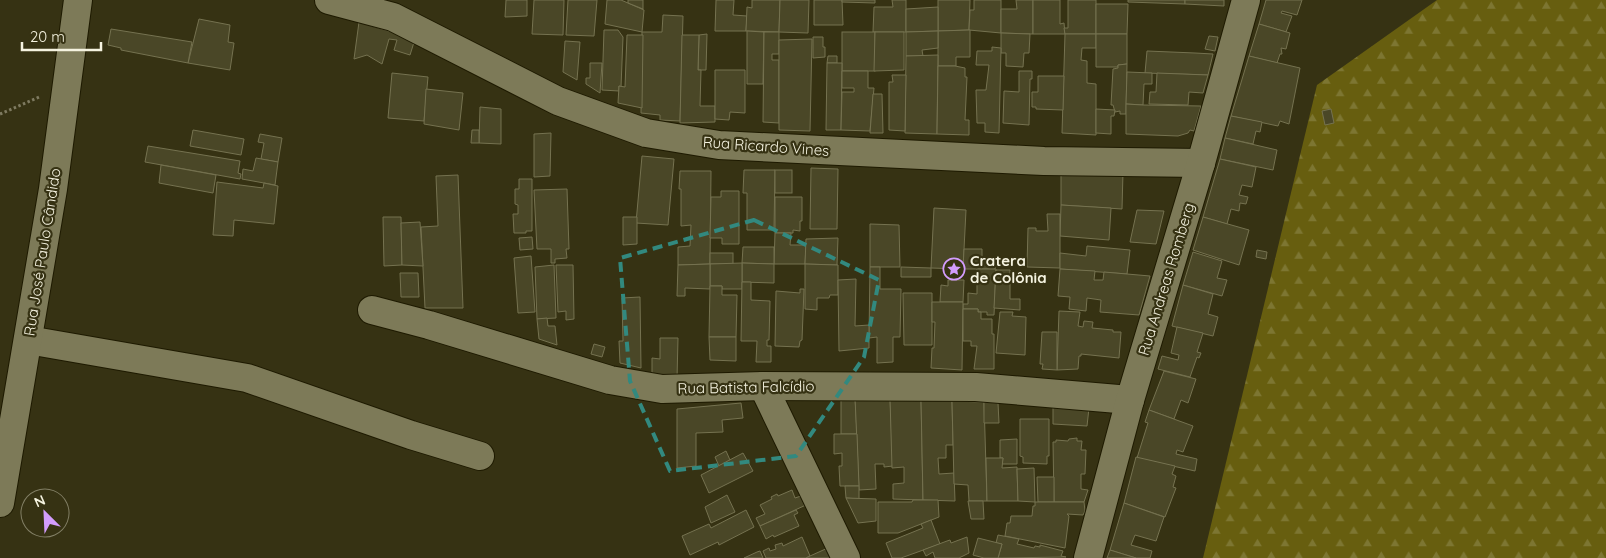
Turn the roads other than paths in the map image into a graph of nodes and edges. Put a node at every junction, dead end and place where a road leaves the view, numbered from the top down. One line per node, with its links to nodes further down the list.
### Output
1 (78, 0): 7 (street, Rua José Paulo Cândido)
2 (329, 0): 4 (street, Rua Ricardo Vines)
3 (1246, 0): 5 (street, Rua Andreas Romberg)
4 (394, 8): 5 (street, Rua Ricardo Vines)
5 (1200, 163): 9 (street, Rua Andreas Romberg)
6 (372, 310): 8 (street, Rua Batista Falcídio)
7 (28, 340): 10 (street); 11 (street, Rua José Paulo Cândido)
8 (763, 386): 9 (street, Rua Batista Falcídio); 12 (street)
9 (1130, 400): 13 (street, Rua Andreas Romberg)
10 (480, 456)
11 (0, 502)
12 (846, 558)
13 (1088, 558)

